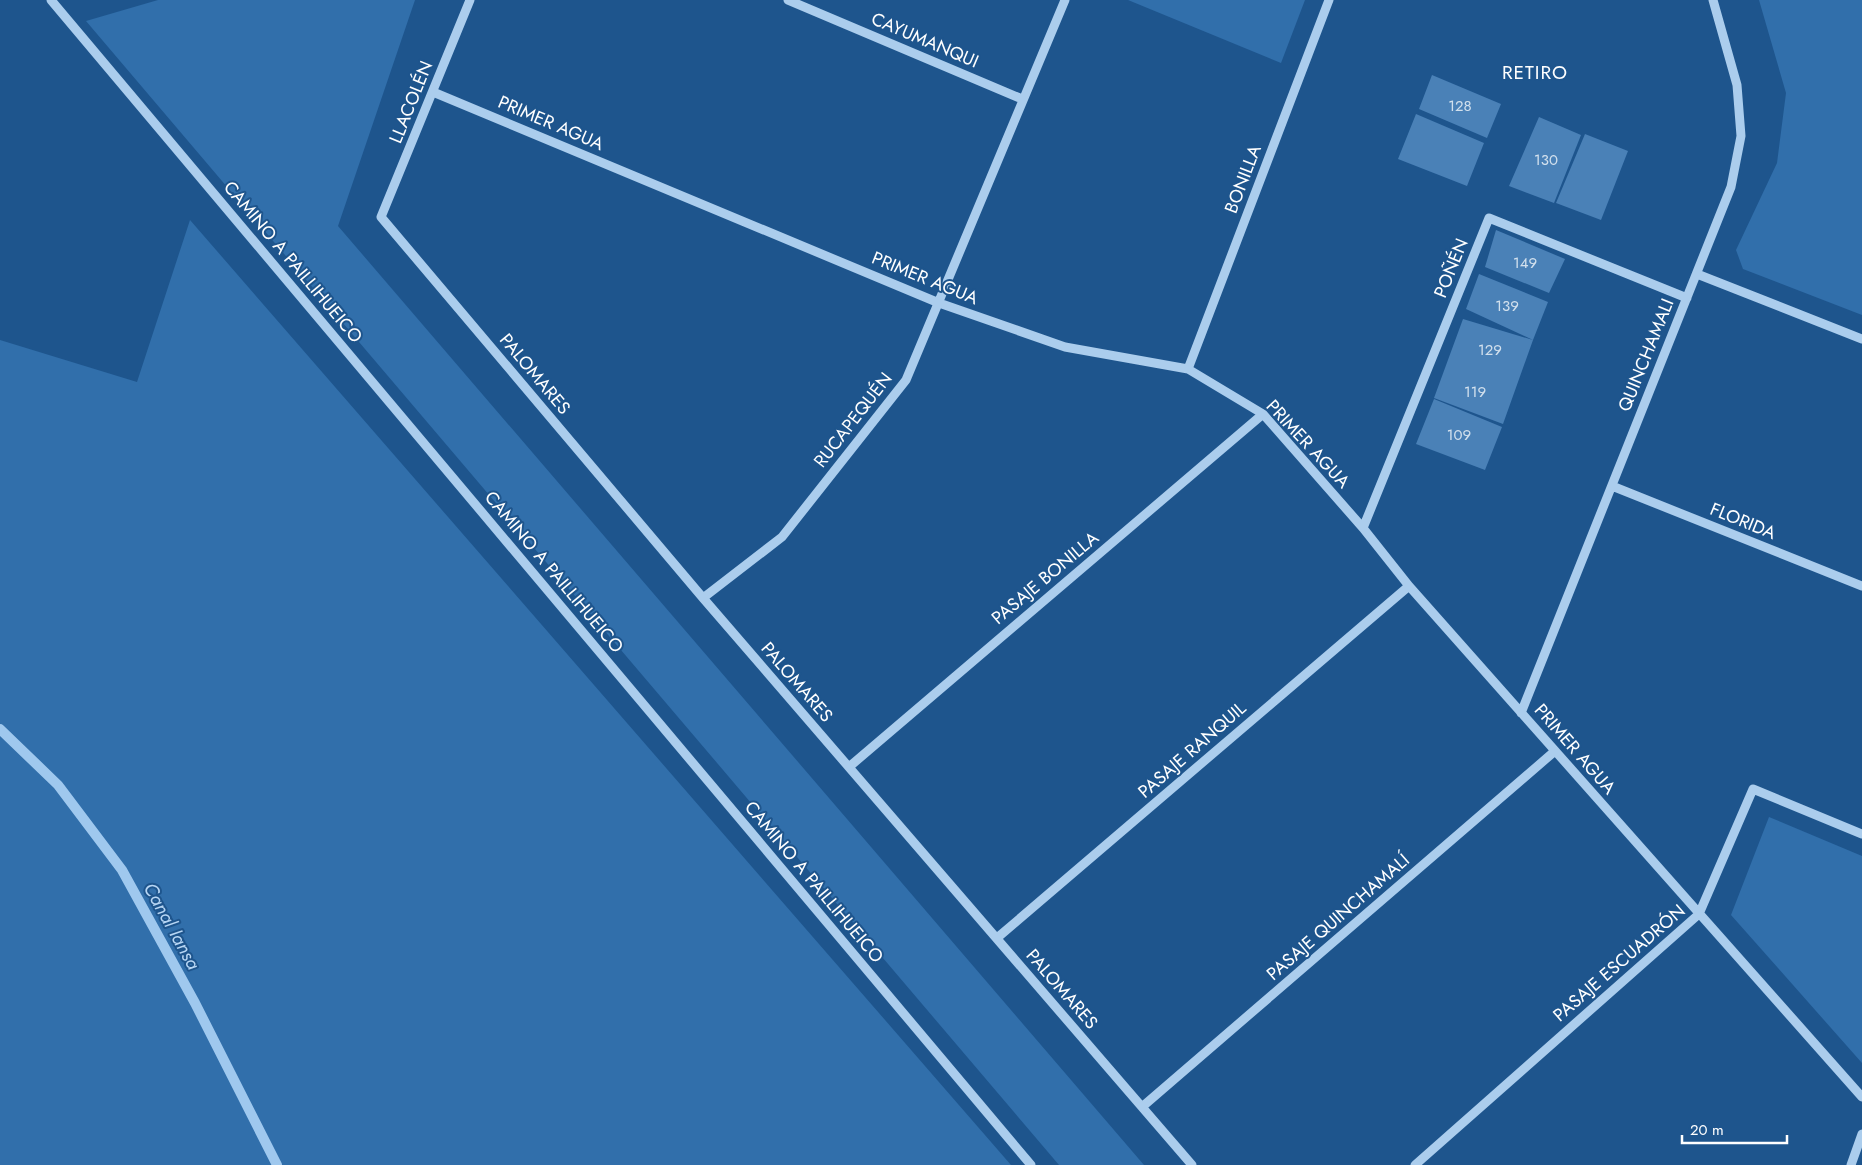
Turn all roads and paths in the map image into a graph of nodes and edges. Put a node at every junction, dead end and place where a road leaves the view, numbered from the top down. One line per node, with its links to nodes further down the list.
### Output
1 (51, 0): 30 (street, CAMINO A PAILLIHUEICO)
2 (470, 0): 7 (street, LLACOLÉN)
3 (788, 0): 8 (street, CAYUMANQUI)
4 (1064, 0): 8 (street, RUCAPEQUÉN)
5 (1329, 0): 14 (street, BONILLA)
6 (1713, 0): 10 (street, QUINCHAMALI)
7 (433, 92): 9 (street, LLACOLÉN); 12 (street, PRIMER AGUA)
8 (1022, 99): 12 (street, RUCAPEQUÉN)
9 (381, 217): 20 (street, PALOMARES)
10 (1696, 274): 11 (street, QUINCHAMALI); 13 (street)
11 (1686, 298): 16 (street, QUINCHAMALI); 17 (street, POÑÉN)
12 (939, 303): 14 (street, PRIMER AGUA); 20 (street, RUCAPEQUÉN)
13 (1862, 339)
14 (1188, 369): 15 (street, PRIMER AGUA)
15 (1263, 414): 17 (street, PRIMER AGUA); 23 (street, PASAJE BONILLA)
16 (1612, 486): 19 (street, FLORIDA); 21 (street, QUINCHAMALI)
17 (1363, 528): 18 (street, PRIMER AGUA)
18 (1408, 586): 21 (street, PRIMER AGUA); 26 (street, PASAJE RANQUIL)
19 (1862, 586)
20 (703, 598): 23 (street, PALOMARES)
21 (1521, 713): 22 (street, PRIMER AGUA)
22 (1555, 751): 25 (street, PRIMER AGUA); 28 (street, PASAJE QUINCHAMALÍ)
23 (849, 767): 26 (street, PALOMARES)
24 (1862, 834): 25 (street, PASAJE ESCUADRÓN)
25 (1700, 914): 27 (street, PRIMER AGUA); 32 (street, PASAJE ESCUADRÓN)
26 (997, 938): 28 (street, PALOMARES)
27 (1862, 1097)
28 (1142, 1107): 31 (street, PALOMARES)
29 (1862, 1134): 33 (street)
30 (1031, 1165)
31 (1192, 1165)
32 (1415, 1165)
33 (1851, 1165)

